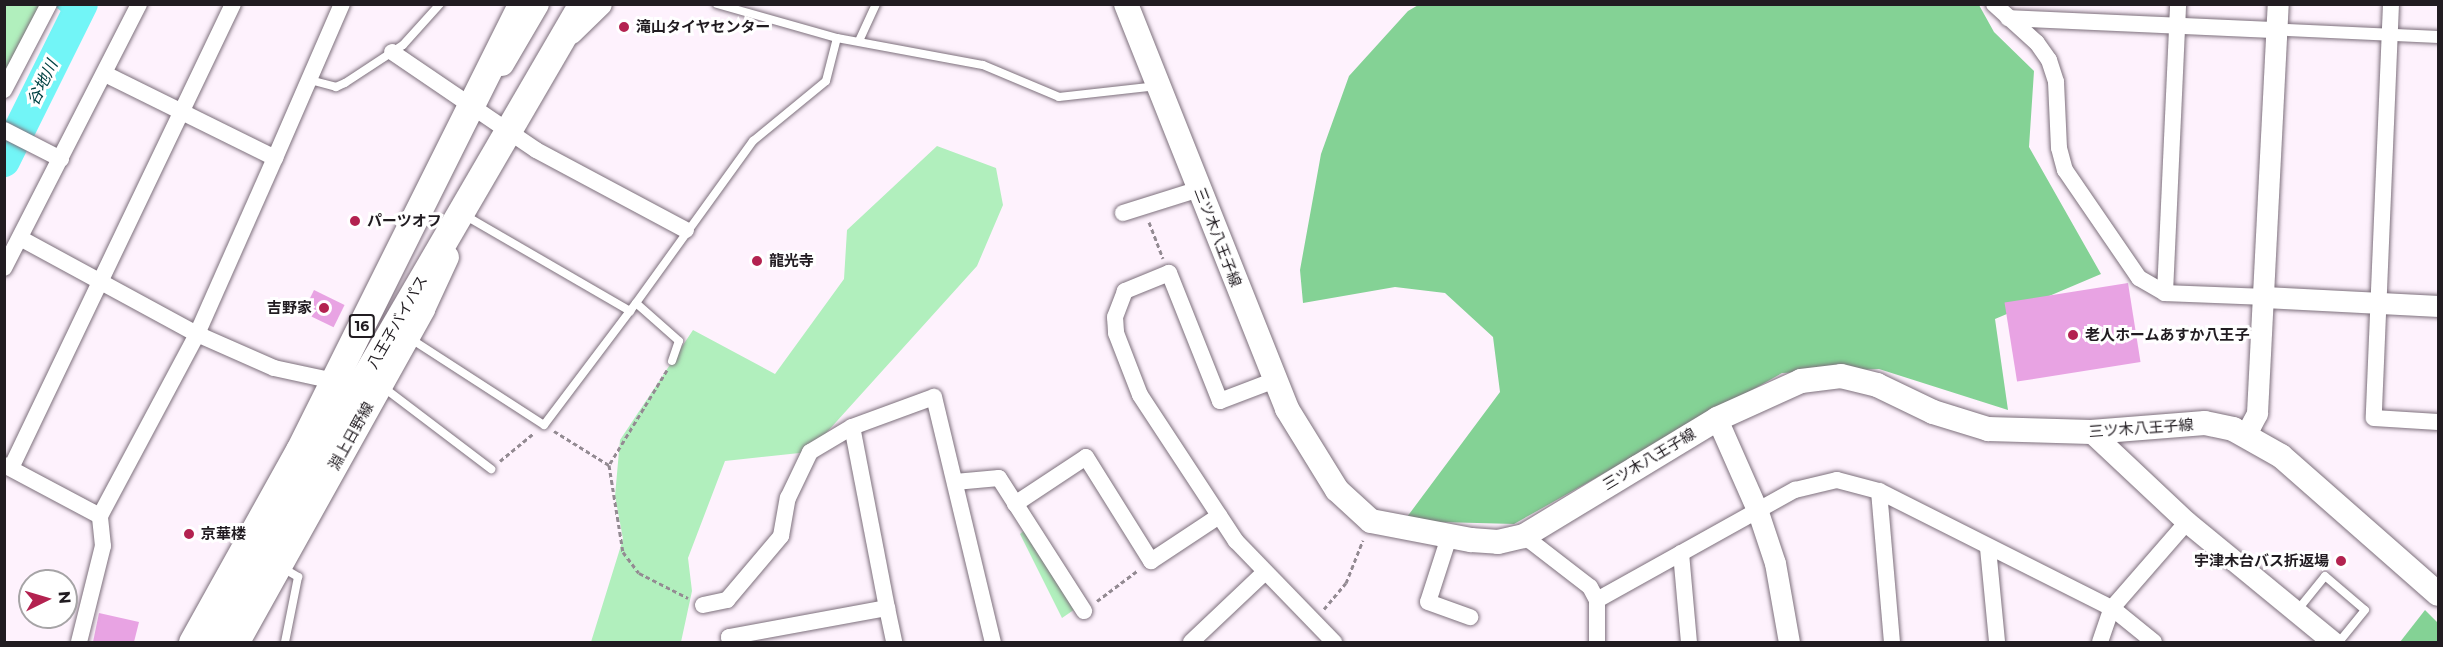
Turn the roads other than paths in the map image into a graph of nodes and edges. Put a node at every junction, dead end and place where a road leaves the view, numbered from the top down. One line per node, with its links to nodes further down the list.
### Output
1 (139, 4): 26 (street)
2 (233, 4): 31 (street)
3 (342, 4): 27 (street)
4 (440, 4): 25 (lane)
5 (521, 4): 30 (highway, 八王子バイパス / 16)
6 (537, 4): 30 (main road)
7 (582, 4): 23 (highway, 八王子バイパス / 16)
8 (600, 4): 23 (main road)
9 (717, 4): 22 (lane)
10 (876, 4): 24 (lane)
11 (1126, 4): 28 (main road, 三ツ木八王子線)
12 (1994, 4): 17 (street)
13 (2178, 4): 18 (street)
14 (2278, 4): 19 (street)
15 (2391, 4): 20 (street)
16 (46, 9): 29 (street)
17 (2008, 18): 18 (street); 44 (street)
18 (2177, 25): 19 (street); 44 (street)
19 (2282, 30): 20 (street); 45 (street)
20 (2390, 36): 21 (street); 47 (street)
21 (2439, 37)
22 (837, 38): 24 (lane); 40 (lane)
23 (563, 40): 33 (highway, 八王子バイパス / 16)
24 (859, 42): 28 (lane)
25 (392, 52): 27 (lane); 30 (street)
26 (105, 74): 31 (street); 35 (street)
27 (310, 80): 34 (street)
28 (1157, 86): 37 (main road, 三ツ木八王子線)
29 (4, 90)
30 (475, 106): 33 (street); 54 (highway, 八王子バイパス / 16)
31 (183, 112): 34 (street); 43 (street)
32 (4, 130): 35 (street)
33 (508, 130): 36 (highway, 八王子バイパス / 16); 40 (street)
34 (275, 158): 50 (street)
35 (61, 159): 41 (street)
36 (490, 162): 39 (main road, 淵上日野線); 87 (highway, 八王子バイパス / 16)
37 (1199, 189): 38 (street); 53 (main road, 三ツ木八王子線)
38 (1123, 213)
39 (466, 216): 49 (lane); 51 (main road, 淵上日野線)
40 (686, 230): 46 (lane)
41 (20, 238): 42 (street); 43 (street)
42 (4, 268)
43 (101, 282): 50 (street); 61 (street)
44 (2165, 293): 45 (street)
45 (2265, 297): 47 (street); 60 (street)
46 (636, 303): 49 (lane); 52 (lane)
47 (2379, 303): 48 (street); 57 (street)
48 (2439, 306)
49 (630, 311): 51 (lane)
50 (197, 334): 54 (street); 67 (street)
51 (407, 337): 55 (main road, 淵上日野線)
52 (672, 361)
53 (1275, 380): 68 (street); 71 (main road, 三ツ木八王子線)
54 (334, 381): 86 (highway, 八王子バイパス / 16)
55 (380, 385): 62 (lane); 74 (main road, 淵上日野線)
56 (1717, 419): 59 (main road, 三ツ木八王子線); 66 (street); 70 (main road, 三ツ木八王子線)
57 (2439, 422)
58 (852, 427): 63 (street); 78 (street); 79 (street)
59 (2091, 432): 60 (main road, 三ツ木八王子線); 69 (street)
60 (2246, 434): 76 (main road, 三ツ木八王子線)
61 (8, 466): 67 (street)
62 (491, 469)
63 (955, 482): 65 (street); 92 (street)
64 (1879, 491): 66 (street); 72 (street); 97 (street)
65 (1015, 504): 68 (street); 81 (street)
66 (1758, 512): 73 (street); 96 (street)
67 (100, 516): 85 (street)
68 (1219, 516): 75 (street)
69 (2187, 522): 80 (street); 82 (street)
70 (1524, 536): 71 (main road, 三ツ木八王子線); 77 (street)
71 (1449, 537): 83 (street)
72 (1988, 548): 80 (street); 98 (street)
73 (1681, 553): 77 (street); 95 (street)
74 (279, 566): 88 (main road, 淵上日野線); 89 (lane)
75 (1265, 572): 84 (street); 93 (street)
76 (2439, 594)
77 (1597, 600): 94 (street)
78 (703, 605)
79 (887, 608): 90 (street); 91 (street)
80 (2112, 608): 99 (street); 100 (street)
81 (1084, 610)
82 (2296, 612): 101 (street); 102 (lane)
83 (1470, 616)
84 (1322, 635)
85 (79, 642)
86 (192, 642)
87 (217, 642)
88 (238, 642)
89 (285, 642)
90 (730, 642)
91 (894, 642)
92 (993, 642)
93 (1191, 642)
94 (1597, 642)
95 (1689, 642)
96 (1789, 642)
97 (1892, 642)
98 (1997, 642)
99 (2100, 642)
100 (2154, 642)
101 (2332, 642)
102 (2339, 642)

